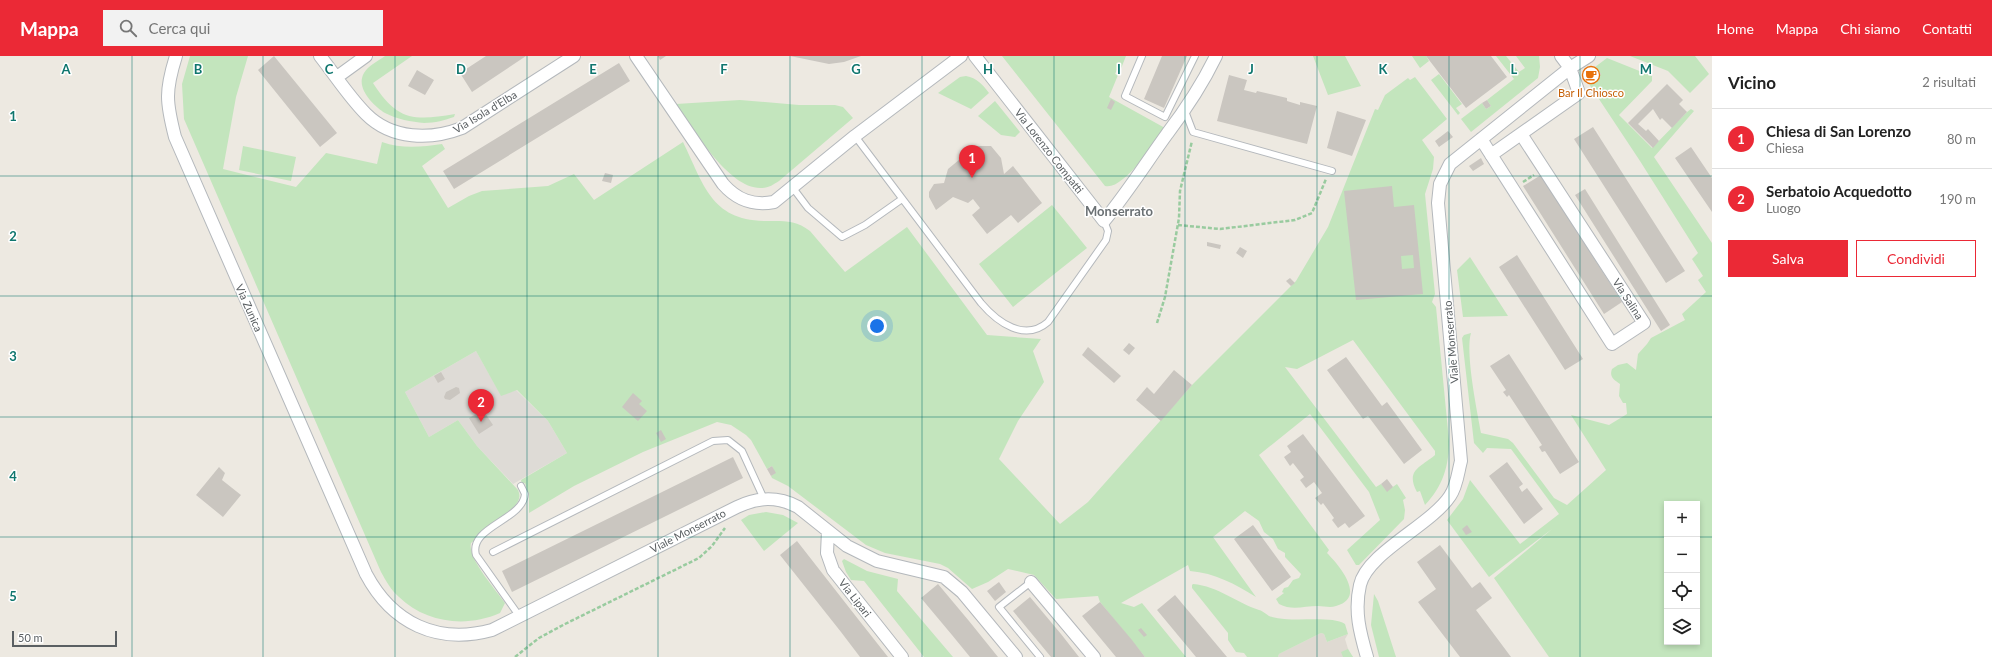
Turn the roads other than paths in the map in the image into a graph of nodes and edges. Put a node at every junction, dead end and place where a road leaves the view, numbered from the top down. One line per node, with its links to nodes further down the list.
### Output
1 (176, 56): 28 (street, Via Zunica)
2 (320, 56): 14 (street, Via Isola d'Elba)
3 (366, 56): 14 (street)
4 (574, 56): 14 (street, Via Isola d'Elba)
5 (636, 56): 21 (street)
6 (961, 56): 17 (street)
7 (975, 56): 23 (street, Via Lorenzo Compatti)
8 (1142, 56): 9 (lane)
9 (1195, 56)
10 (1216, 56): 15 (street)
11 (1561, 56): 13 (street)
12 (1589, 56): 13 (street, Viale Monserrato)
13 (1570, 68): 16 (street); 18 (street, Viale Monserrato)
14 (337, 77)
15 (1185, 111): 20 (lane); 23 (street)
16 (1521, 134): 19 (street); 19 (street, Via Salina)
17 (855, 136): 21 (street); 22 (lane)
18 (1481, 139): 19 (street, Via Salina); 35 (street, Viale Monserrato)
19 (1491, 154)
20 (1330, 170)
21 (794, 188): 22 (lane)
22 (902, 199): 23 (lane)
23 (1104, 221)
24 (521, 486): 30 (lane)
25 (764, 499): 26 (street, Viale Monserrato); 27 (lane); 30 (street, Viale Monserrato)
26 (828, 531): 31 (street, Via Lipari); 32 (street, Viale Monserrato)
27 (493, 552)
28 (358, 556): 30 (street, Viale Monserrato)
29 (1031, 582): 33 (lane); 34 (street)
30 (520, 617)
31 (902, 657)
32 (1016, 657)
33 (1040, 657)
34 (1094, 657)
35 (1367, 657)

